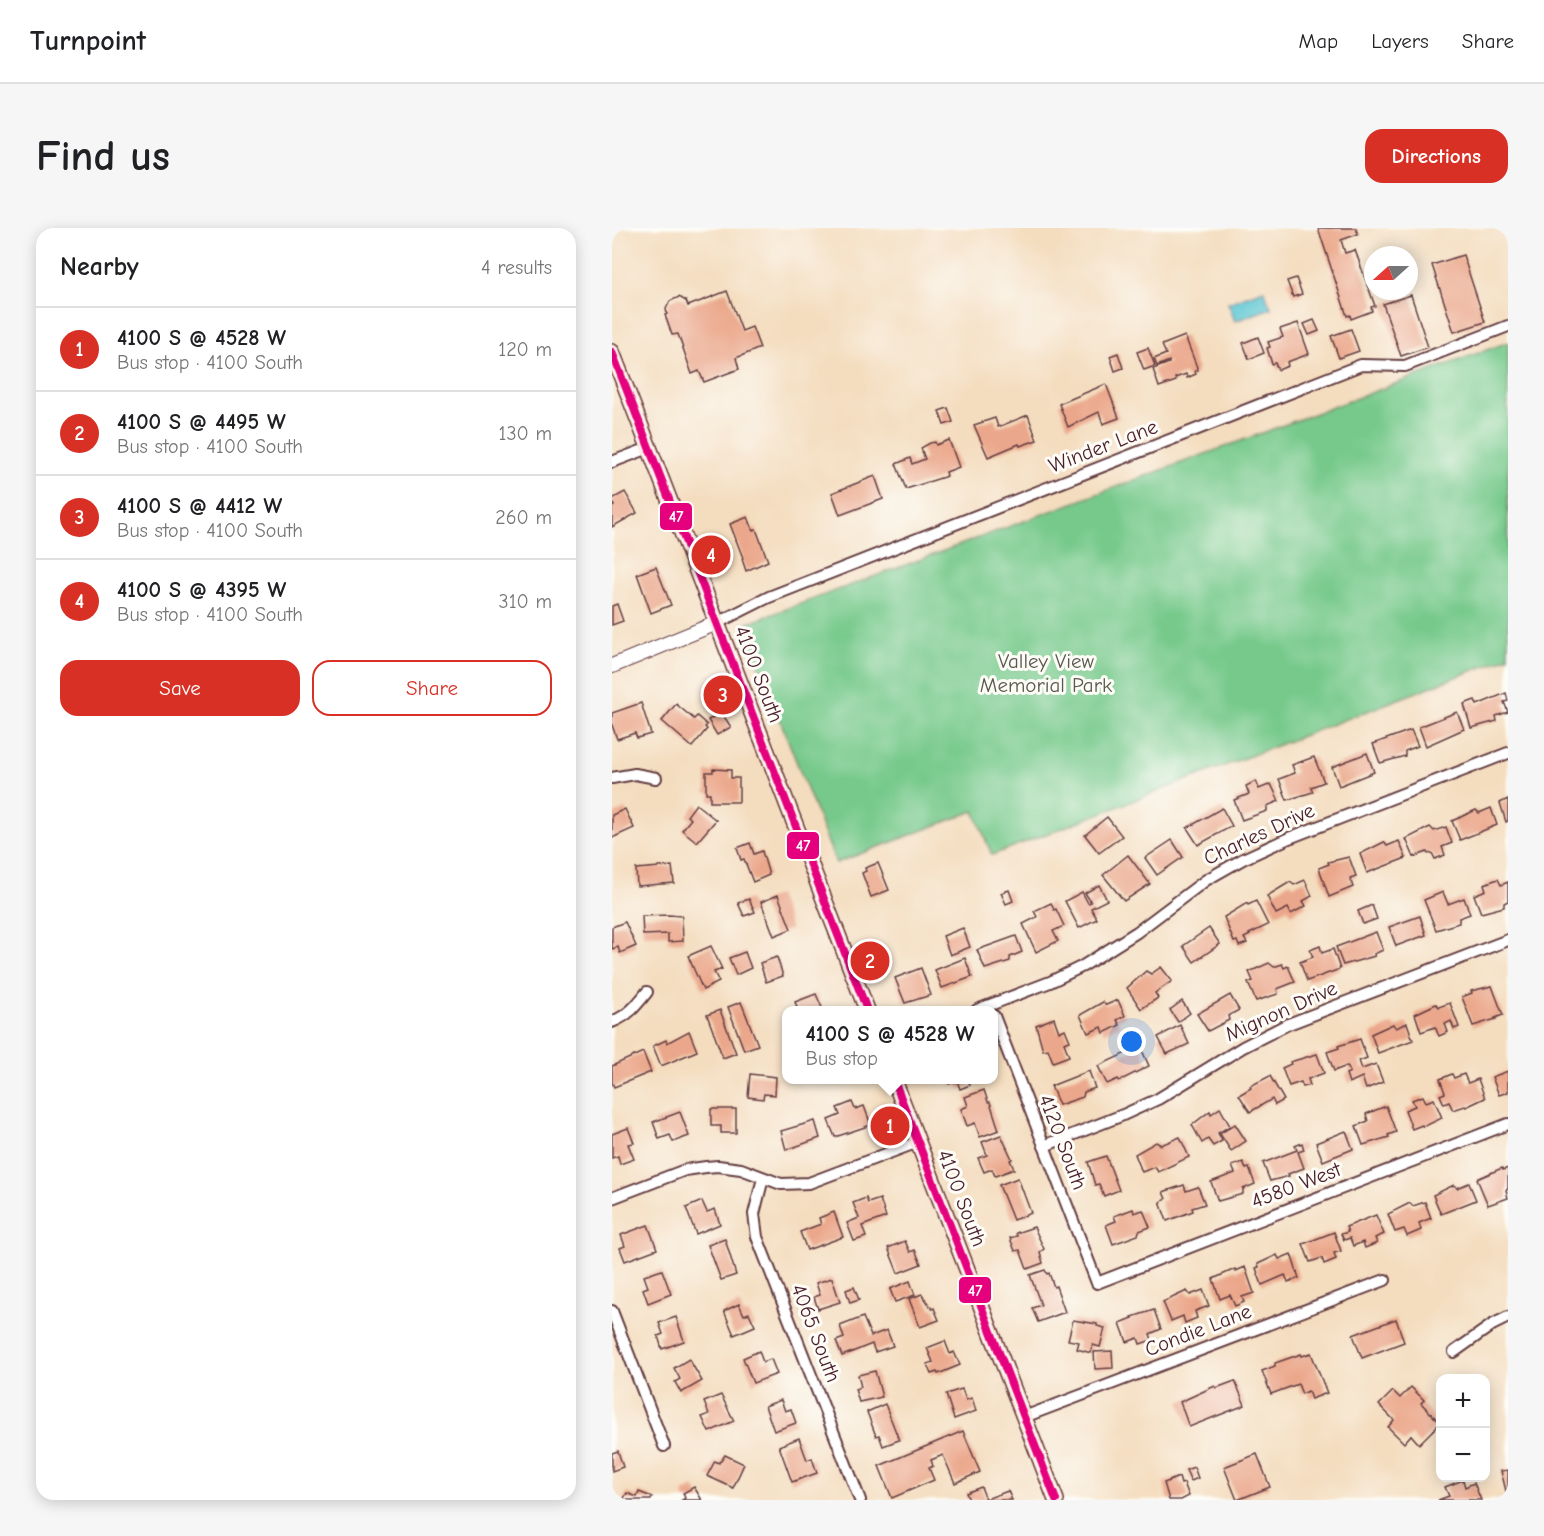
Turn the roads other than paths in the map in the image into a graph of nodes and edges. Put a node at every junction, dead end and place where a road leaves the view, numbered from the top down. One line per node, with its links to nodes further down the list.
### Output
1 (1508, 326): 5 (street, Winder Lane)
2 (612, 352): 3 (main road, 4100 South)
3 (649, 448): 4 (street); 5 (main road, 4100 South)
4 (612, 462)
5 (717, 623): 6 (street); 12 (main road, 4100 South)
6 (612, 666)
7 (1508, 753): 13 (street, Charles Drive)
8 (612, 778): 9 (street)
9 (656, 778)
10 (1508, 940): 19 (street, Mignon Drive)
11 (647, 992): 14 (street)
12 (865, 1006)
13 (998, 1008)
14 (612, 1022)
15 (998, 1029): 19 (street, 4120 South)
16 (896, 1084): 18 (main road, 4100 South)
17 (1508, 1124): 23 (street, 4580 West)
18 (918, 1142): 20 (street); 27 (main road, 4100 South)
19 (1044, 1146): 23 (street, 4120 South)
20 (763, 1178): 21 (street); 29 (street, 4065 South)
21 (612, 1198)
22 (1385, 1280): 27 (street, Condie Lane)
23 (1097, 1283)
24 (612, 1311): 28 (street)
25 (1508, 1317): 26 (street)
26 (1454, 1352)
27 (1024, 1417): 30 (main road, 4100 South)
28 (664, 1446)
29 (860, 1500)
30 (1056, 1500)

